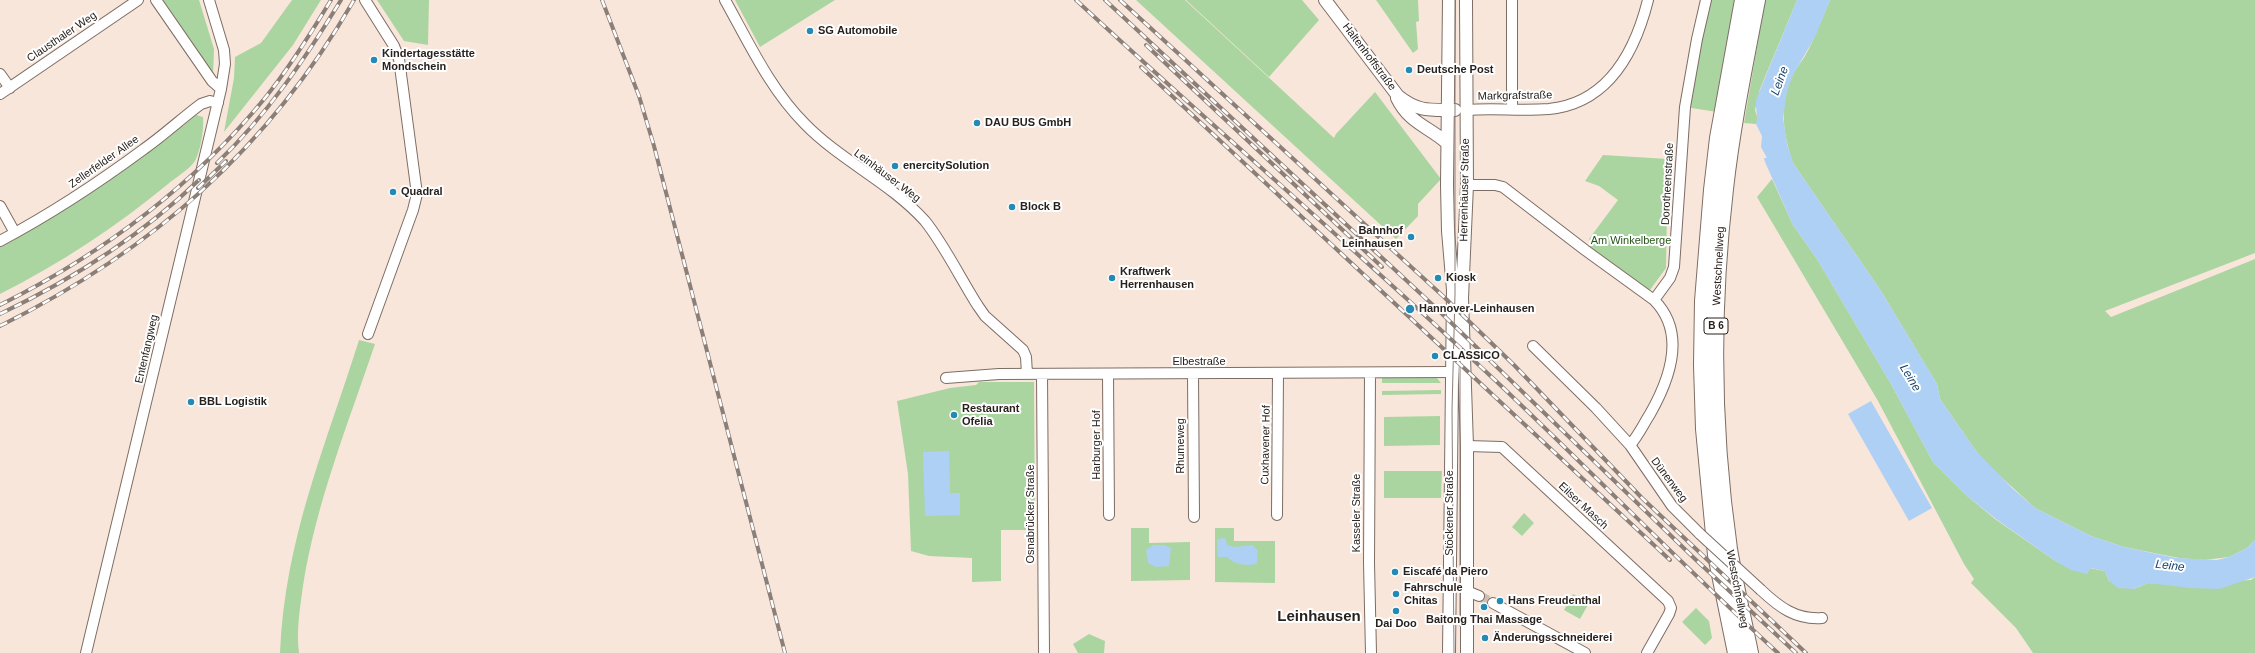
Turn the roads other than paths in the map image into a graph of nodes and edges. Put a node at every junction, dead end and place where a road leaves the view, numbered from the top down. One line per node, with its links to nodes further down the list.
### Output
1 (138, 0): 15 (street, Clausthaler Weg)
2 (156, 0): 16 (street)
3 (209, 0): 16 (street, Entenfangweg)
4 (365, 0): 29 (street)
5 (725, 0): 33 (street, Leinhäuser Weg)
6 (1325, 0): 17 (street, Haltenhoffstraße)
7 (1449, 0): 21 (street, Herrenhäuser Straße)
8 (1466, 0): 22 (street, Herrenhäuser Straße)
9 (1512, 0): 20 (street)
10 (1648, 0): 20 (street, Markgrafstraße)
11 (1706, 0): 28 (street, Dorotheenstraße)
12 (1743, 0): 56 (highway, Westschnellweg / B 6)
13 (1757, 0): 57 (highway, Westschnellweg / B 6)
14 (0, 74): 15 (street)
15 (10, 88): 18 (street, Clausthaler Weg)
16 (221, 89): 19 (street, Entenfangweg)
17 (1393, 90): 21 (street, Haltenhoffstraße); 23 (street)
18 (0, 94)
19 (218, 103): 26 (street, Zellerfelder Allee); 49 (street, Entenfangweg)
20 (1512, 109): 22 (street, Markgrafstraße)
21 (1448, 110): 22 (street, Haltenhoffstraße); 23 (street, Herrenhäuser Straße)
22 (1466, 110): 24 (street, Herrenhäuser Straße)
23 (1447, 144): 31 (street, Herrenhäuser Straße)
24 (1467, 185): 28 (street); 39 (street, Herrenhäuser Straße)
25 (0, 206): 26 (street)
26 (14, 233): 27 (street, Zellerfelder Allee)
27 (0, 241)
28 (1654, 300): 41 (street)
29 (368, 334)
30 (1533, 346): 41 (street, Dünenweg)
31 (1452, 372): 32 (street, Elbestraße); 52 (street, Stöckener Straße)
32 (1370, 373): 37 (street, Elbestraße); 51 (street, Kasseler Straße)
33 (1027, 374): 34 (street, Elbestraße); 38 (street, Elbestraße)
34 (1042, 374): 35 (street, Elbestraße); 50 (street, Osnabrücker Straße)
35 (1108, 374): 36 (street, Elbestraße); 42 (street, Harburger Hof)
36 (1193, 374): 37 (street, Elbestraße); 44 (street, Rhumeweg)
37 (1278, 374): 43 (street, Cuxhavener Hof)
38 (946, 378)
39 (1465, 380): 40 (street, Stöckener Straße)
40 (1467, 446): 45 (street, Stöckener Straße); 55 (street, Eilser Masch)
41 (1630, 446): 48 (street, Dünenweg, bridge)
42 (1110, 515)
43 (1277, 515)
44 (1194, 517)
45 (1466, 591): 46 (street); 53 (street, Stöckener Straße)
46 (1480, 596)
47 (1493, 603): 54 (street)
48 (1822, 618)
49 (86, 653)
50 (1044, 653)
51 (1371, 653)
52 (1449, 653)
53 (1467, 653)
54 (1585, 653)
55 (1646, 653)
56 (1736, 653)
57 (1750, 653)

